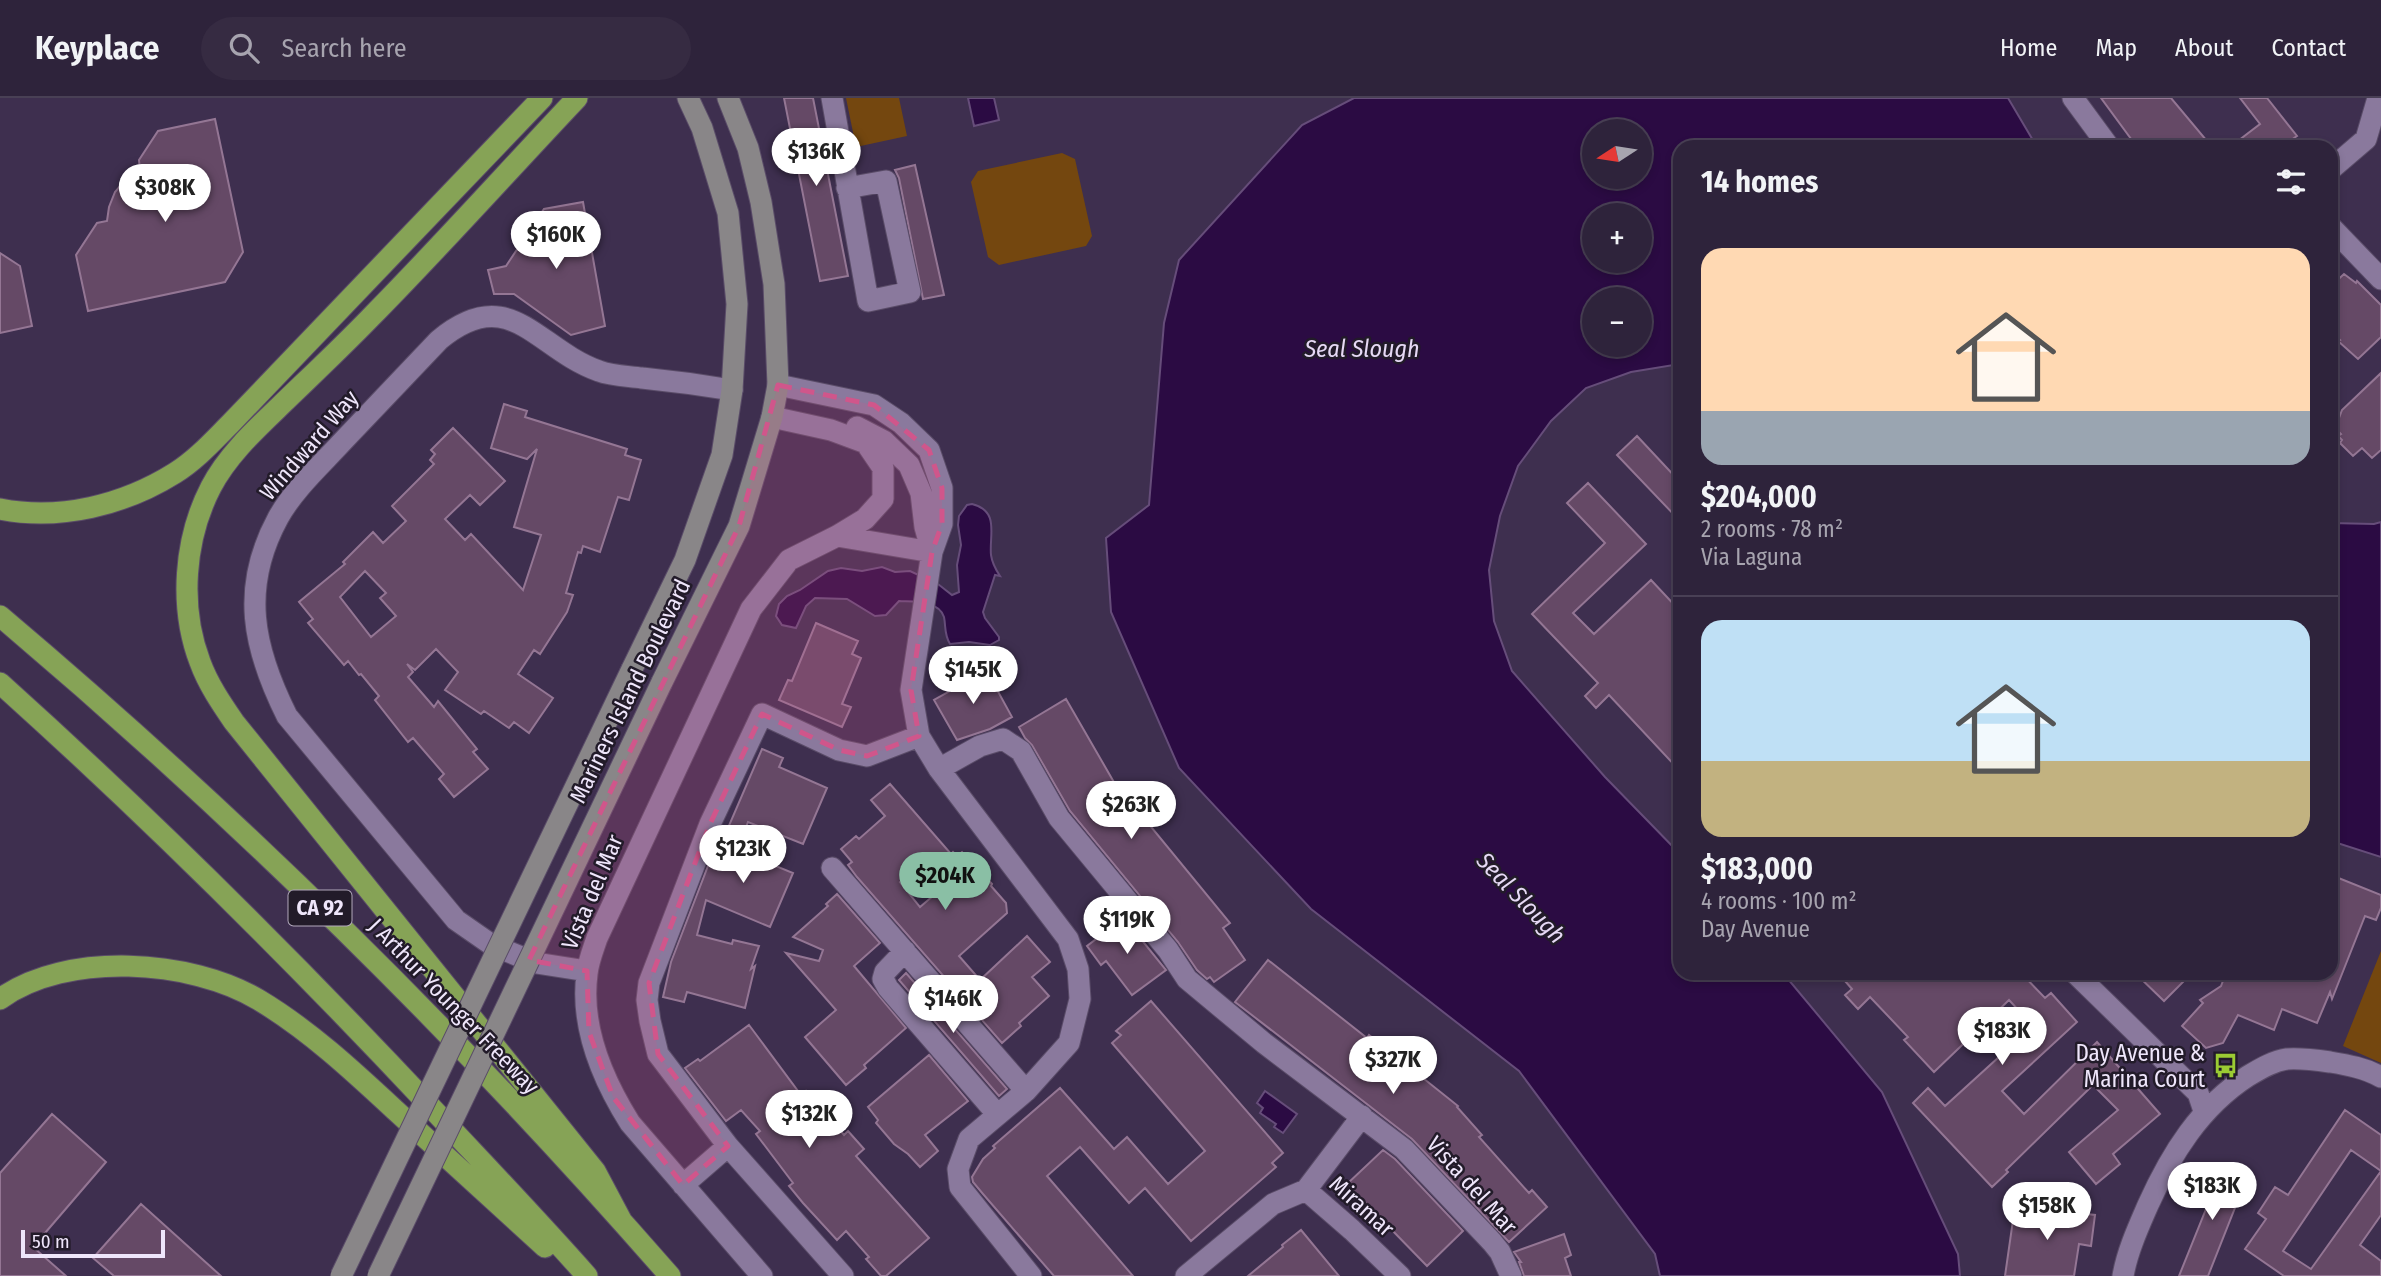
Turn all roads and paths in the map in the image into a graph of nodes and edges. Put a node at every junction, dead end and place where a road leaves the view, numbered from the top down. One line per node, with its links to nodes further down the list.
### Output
1 (542, 98): 18 (highway)
2 (577, 98): 38 (highway)
3 (688, 98): 15 (main road, Mariners Island Boulevard)
4 (728, 98): 14 (main road, Mariners Island Boulevard)
5 (832, 98): 11 (street)
6 (2073, 98): 9 (street)
7 (2378, 98): 8 (street)
8 (2373, 138): 10 (street)
9 (2104, 140)
10 (2338, 164)
11 (848, 188): 11 (street)
12 (2338, 234): 13 (street)
13 (2381, 279)
14 (778, 385): 16 (main road, Mariners Island Boulevard); 20 (street)
15 (732, 390): 27 (street, Windward Way); 39 (main road, Mariners Island Boulevard, bridge)
16 (772, 417): 17 (street, Vista del Mar); 40 (main road, Mariners Island Boulevard, bridge)
17 (831, 430): 19 (street, Vista del Mar); 20 (street)
18 (0, 509)
19 (837, 536): 20 (street); 27 (street, Vista del Mar)
20 (930, 561): 23 (street)
21 (0, 615): 38 (highway, J Arthur Younger Freeway / CA 92)
22 (0, 683): 42 (highway, CA 92)
23 (919, 736): 24 (street); 35 (street)
24 (939, 769): 31 (street); 34 (street, Vista del Mar)
25 (832, 868): 26 (street)
26 (905, 951): 31 (street); 33 (street)
27 (587, 971): 36 (street, Vista del Mar)
28 (2082, 980): 32 (street)
29 (0, 999): 41 (highway)
30 (2381, 1077): 32 (street)
31 (1026, 1091): 33 (street)
32 (2204, 1111): 50 (street)
33 (998, 1114): 46 (street)
34 (1362, 1116): 37 (street); 49 (street, Vista del Mar)
35 (728, 1146): 36 (street); 45 (street)
36 (683, 1185): 44 (street, Vista del Mar)
37 (1306, 1190): 47 (street, Miramar); 48 (street, Miramar)
38 (621, 1220): 43 (highway, J Arthur Younger Freeway / CA 92)
39 (341, 1276)
40 (378, 1276)
41 (577, 1276)
42 (587, 1276)
43 (670, 1276)
44 (762, 1276)
45 (843, 1276)
46 (1031, 1276)
47 (1186, 1276)
48 (1400, 1276)
49 (1511, 1276)
50 (2123, 1276)

